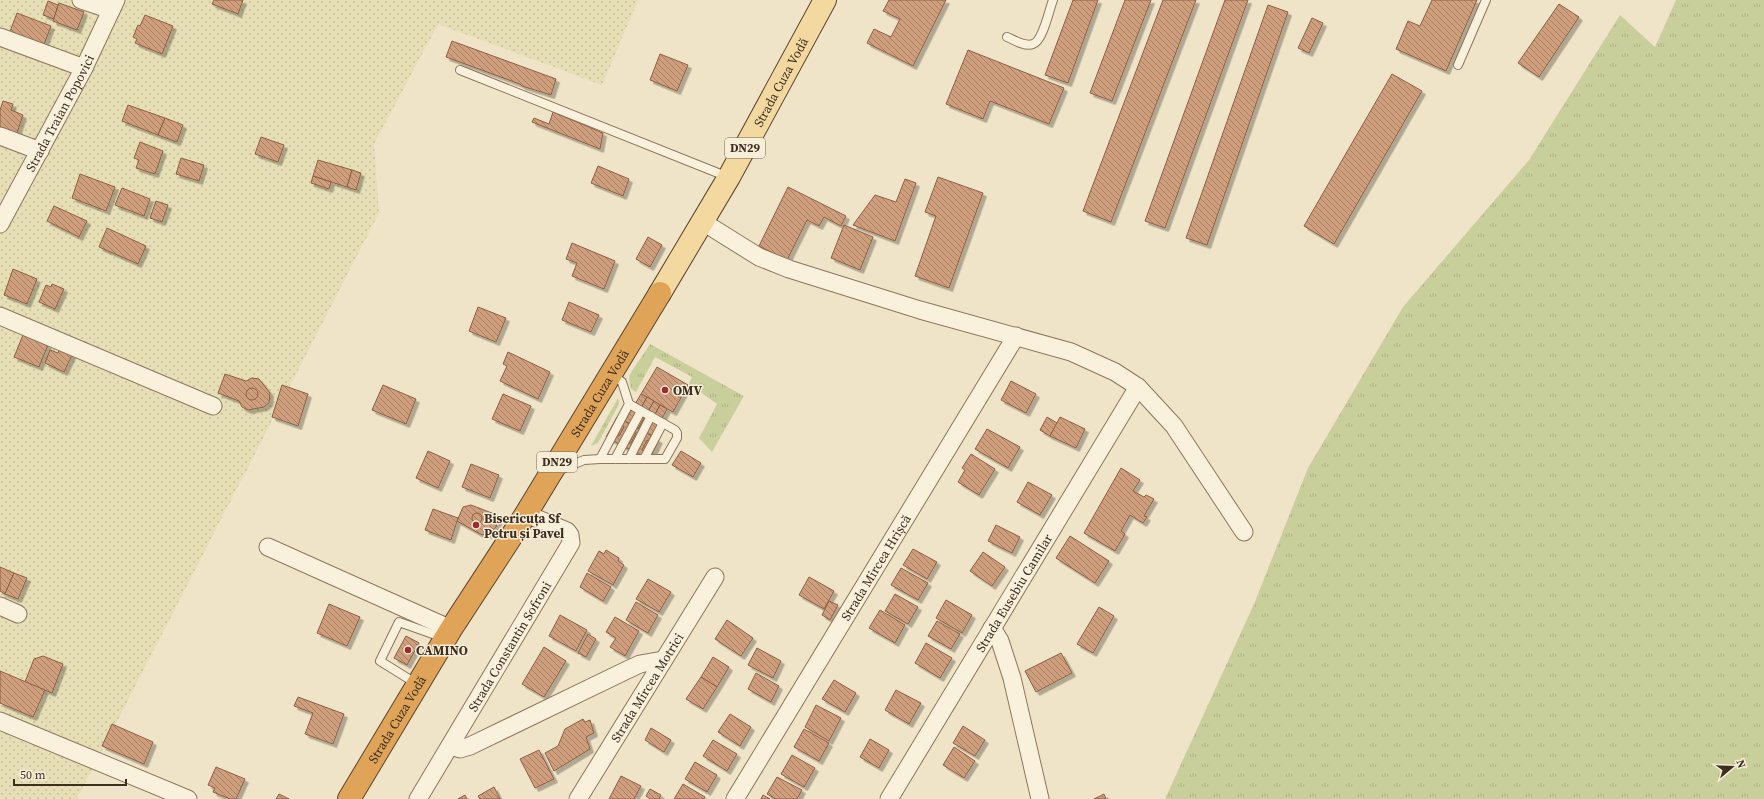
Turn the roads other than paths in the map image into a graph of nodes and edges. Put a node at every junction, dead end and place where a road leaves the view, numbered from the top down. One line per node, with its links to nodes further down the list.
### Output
1 (81, 0): 5 (street)
2 (825, 0): 13 (main road, Strada Cuza Vodă / DN29)
3 (1053, 0): 7 (lane)
4 (1486, 0): 8 (lane)
5 (113, 5): 9 (street, Strada Traian Popovici)
6 (0, 37): 9 (street)
7 (1007, 37)
8 (1458, 65)
9 (84, 68): 12 (street, Strada Traian Popovici)
10 (460, 70): 13 (lane)
11 (0, 136): 12 (street)
12 (40, 151): 15 (street, Strada Traian Popovici)
13 (729, 177): 14 (main road, Strada Cuza Vodă / DN29)
14 (703, 222): 16 (main road, Strada Cuza Vodă / DN29); 18 (street)
15 (0, 224)
16 (660, 293): 19 (highway, Strada Cuza Vodă / DN29)
17 (0, 316): 22 (street)
18 (1016, 336): 20 (street); 47 (street, Strada Mircea Hrișcă)
19 (610, 372): 21 (lane); 30 (highway, Strada Cuza Vodă / DN29)
20 (1138, 386): 32 (street); 37 (street, Strada Eusebiu Camilar)
21 (629, 404): 23 (lane); 26 (lane)
22 (213, 406)
23 (641, 411): 24 (lane); 27 (lane)
24 (651, 416): 25 (lane); 28 (lane)
25 (663, 423): 29 (lane); 29 (lane)
26 (600, 459): 27 (lane); 30 (lane)
27 (615, 459): 28 (lane)
28 (629, 459): 29 (lane)
29 (644, 459)
30 (549, 476): 31 (highway, Strada Cuza Vodă / DN29)
31 (526, 514): 38 (highway, Strada Cuza Vodă / DN29); 42 (street, Strada Constantin Sofroni)
32 (1244, 532)
33 (268, 547): 38 (street)
34 (715, 576): 39 (street, Strada Mircea Motrici)
35 (0, 606): 36 (street)
36 (18, 614)
37 (992, 628): 48 (street, Strada Eusebiu Camilar); 49 (street)
38 (448, 634): 40 (highway, Strada Cuza Vodă / DN29); 40 (lane)
39 (663, 660): 42 (street); 46 (street, Strada Mircea Motrici)
40 (417, 684): 44 (highway, Strada Cuza Vodă / DN29)
41 (0, 721): 43 (street)
42 (450, 746): 45 (street, Strada Constantin Sofroni)
43 (188, 799)
44 (349, 799)
45 (418, 799)
46 (578, 799)
47 (735, 799)
48 (889, 799)
49 (1040, 799)

